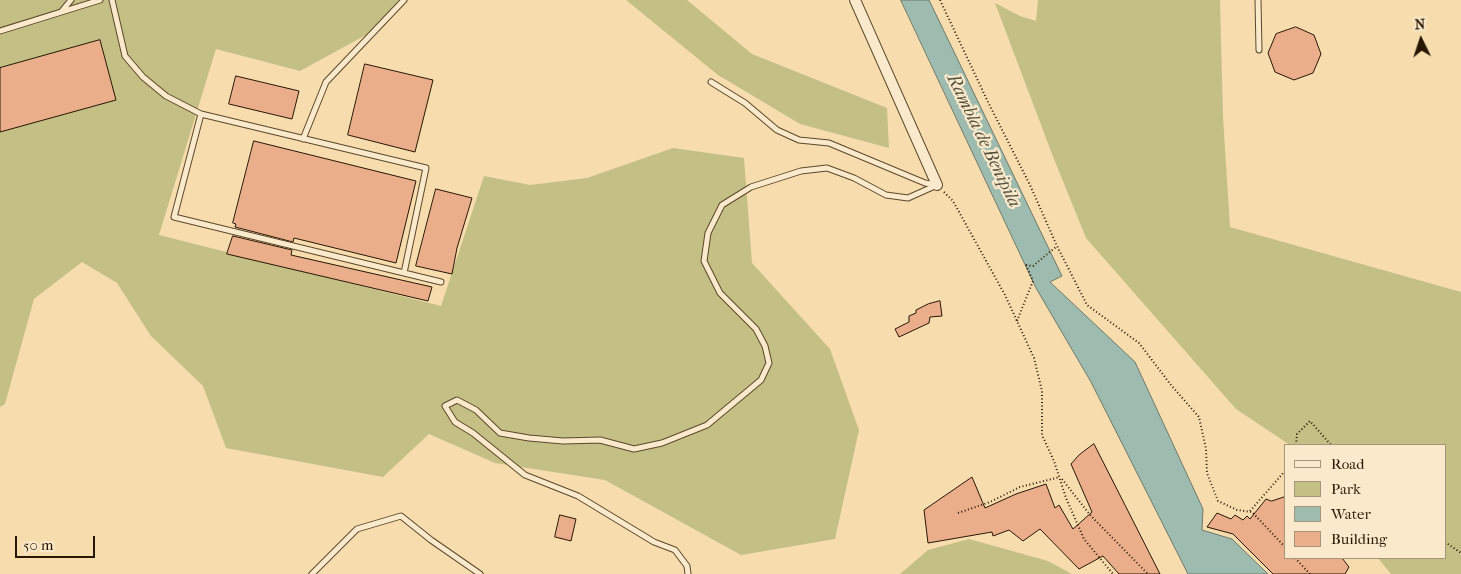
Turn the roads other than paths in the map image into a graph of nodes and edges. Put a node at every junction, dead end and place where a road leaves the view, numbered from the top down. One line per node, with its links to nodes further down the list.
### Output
1 (71, 0): 7 (lane)
2 (100, 0): 7 (lane)
3 (112, 0): 11 (lane)
4 (404, 0): 12 (lane)
5 (856, 0): 13 (street)
6 (1258, 0): 9 (lane)
7 (62, 12): 8 (lane)
8 (0, 31)
9 (1259, 50)
10 (712, 82): 13 (lane)
11 (202, 114): 12 (lane); 14 (lane)
12 (303, 139): 14 (lane)
13 (937, 185): 18 (lane)
14 (404, 273): 15 (lane)
15 (441, 282)
16 (312, 574): 17 (lane)
17 (480, 574)
18 (688, 574)

